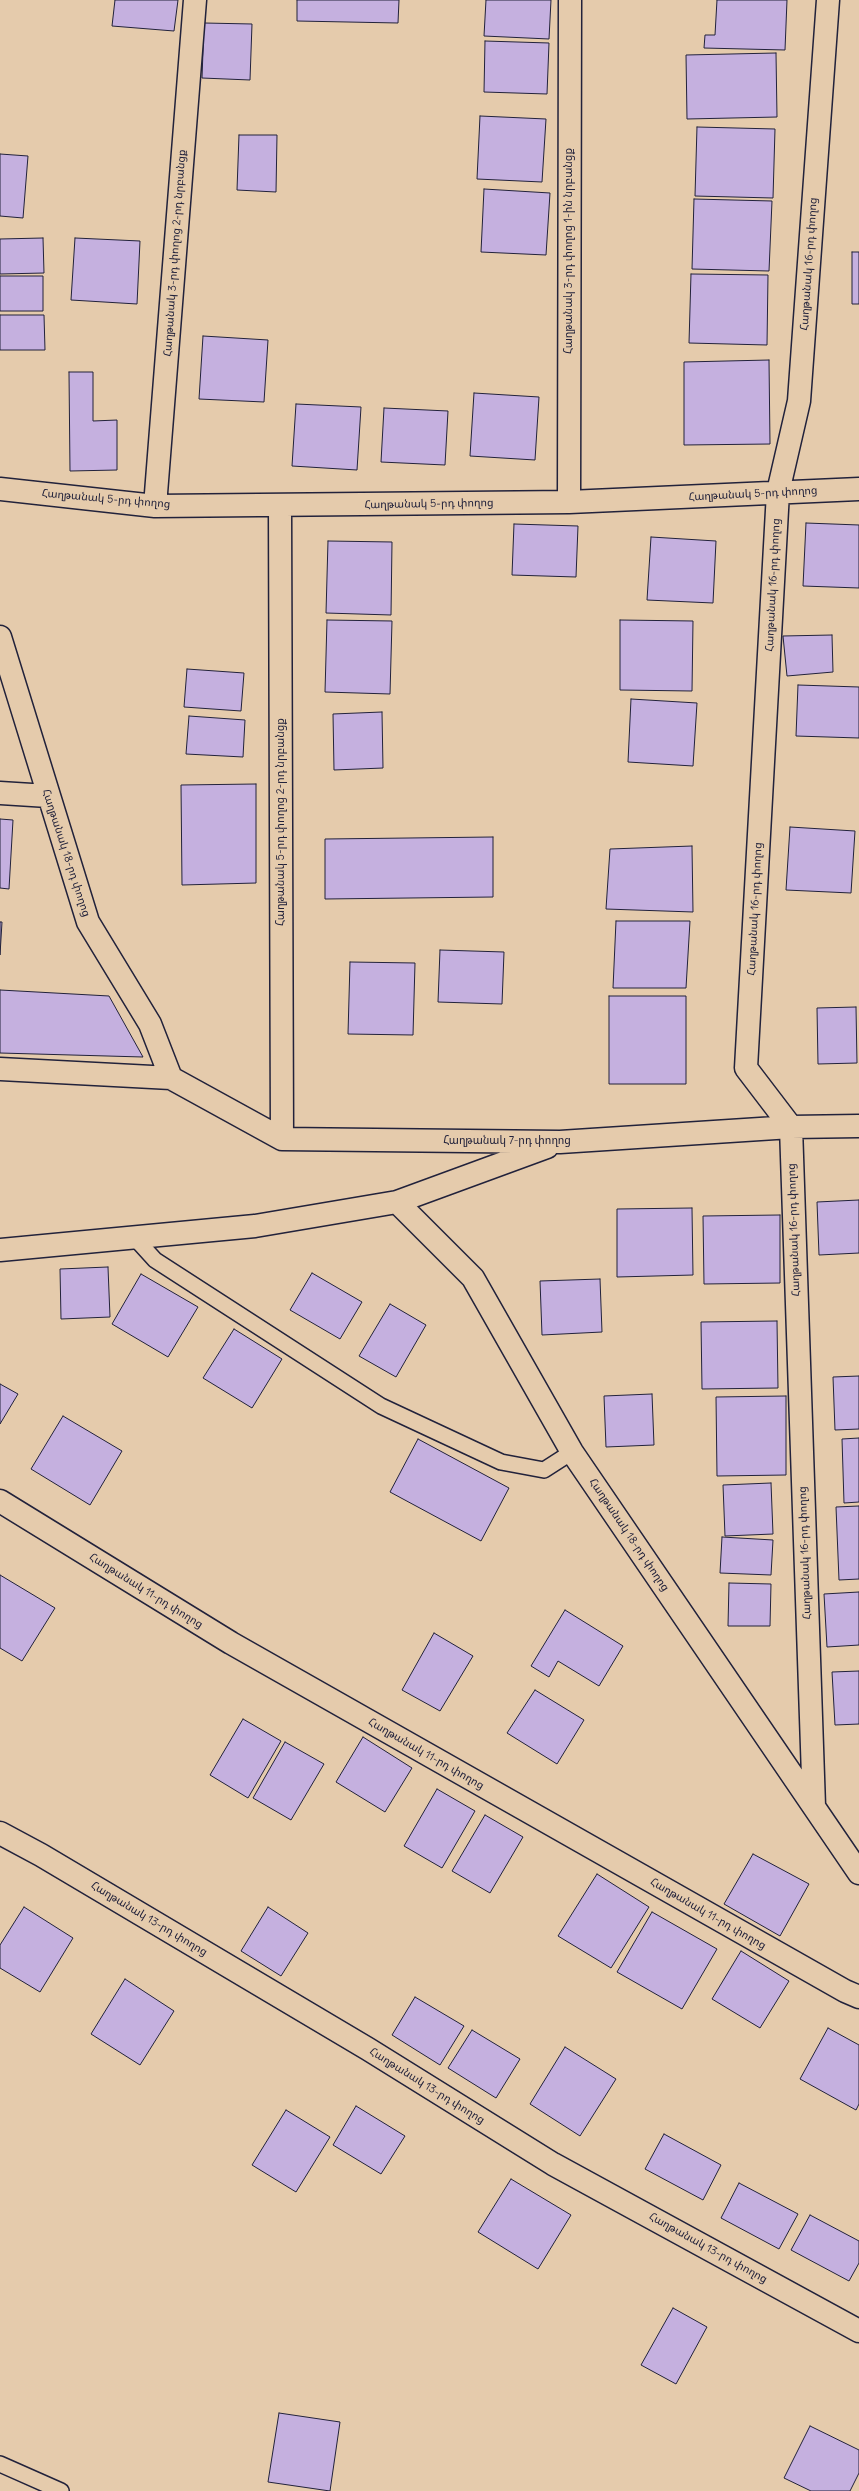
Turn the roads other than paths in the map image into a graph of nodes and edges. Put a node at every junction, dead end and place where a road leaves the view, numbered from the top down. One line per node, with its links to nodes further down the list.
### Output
1 (194, 0): 9 (street, Հաղթանակ 3-րդ փողոց 2-րդ նրբանցք)
2 (570, 0): 7 (street, Հաղթանակ 3-րդ փողոց 1-ին նրբանցք)
3 (828, 0): 6 (street, Հաղթանակ 16-րդ փողոց)
4 (859, 488): 6 (street, Հաղթանակ 5-րդ փողոց)
5 (0, 489): 9 (street, Հաղթանակ 5-րդ փողոց)
6 (778, 492): 7 (street, Հաղթանակ 5-րդ փողոց); 16 (street, Հաղթանակ 16-րդ փողոց)
7 (569, 502): 8 (street, Հաղթանակ 5-րդ փողոց)
8 (280, 505): 9 (street, Հաղթանակ 5-րդ փողոց); 17 (street, Հաղթանակ 5-րդ փողոց 2-րդ նրբանցք)
9 (155, 506)
10 (0, 637): 12 (street, Հաղթանակ 18-րդ փողոց)
11 (0, 793): 12 (street)
12 (48, 796): 14 (street, Հաղթանակ 18-րդ փողոց)
13 (0, 1069): 14 (street)
14 (171, 1078): 17 (street, Հաղթանակ 7-րդ փողոց)
15 (859, 1126): 16 (street, Հաղթանակ 7-րդ փողոց)
16 (791, 1127): 18 (street, Հաղթանակ 7-րդ փողոց); 24 (street, Հաղթանակ 16-րդ փողոց)
17 (282, 1139): 18 (street, Հաղթանակ 7-րդ փողոց)
18 (560, 1142): 19 (street)
19 (397, 1202): 20 (street); 22 (street, Հաղթանակ 18-րդ փողոց)
20 (135, 1238): 21 (street); 22 (lane)
21 (0, 1250)
22 (572, 1452): 24 (street, Հաղթանակ 18-րդ փողոց)
23 (0, 1501): 27 (street, Հաղթանակ 11-րդ փողոց)
24 (814, 1806): 26 (street, Հաղթանակ 18-րդ փողոց)
25 (0, 1833): 28 (street, Հաղթանակ 13-րդ փողոց)
26 (859, 1873)
27 (859, 1997)
28 (859, 2331)
29 (0, 2464): 30 (lane)
30 (61, 2491)

